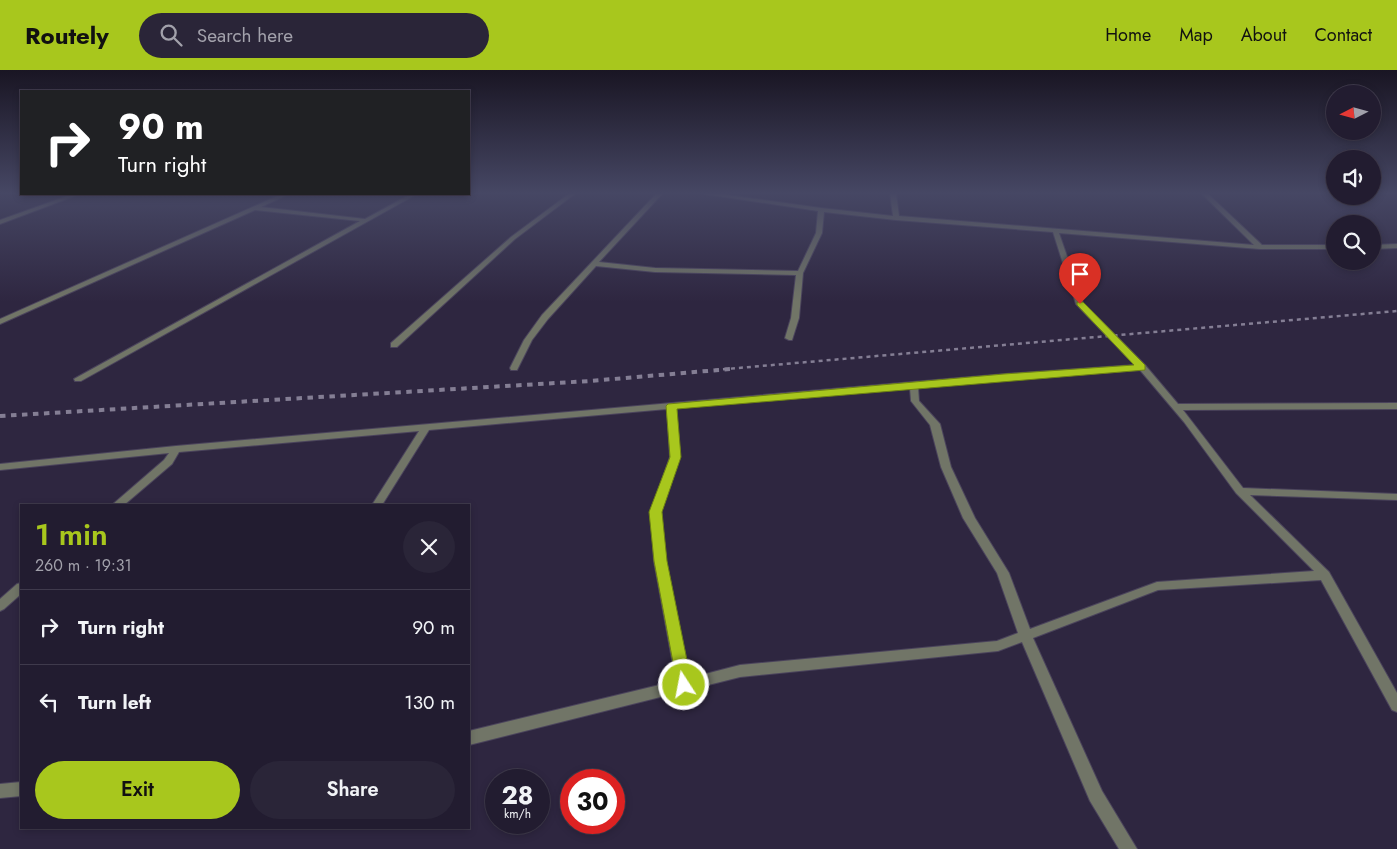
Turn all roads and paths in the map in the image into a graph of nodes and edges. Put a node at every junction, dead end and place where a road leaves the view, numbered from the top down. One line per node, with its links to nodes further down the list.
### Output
1 (205, 229): 15 (street)
2 (347, 229): 20 (street)
3 (525, 229): 17 (street)
4 (627, 229): 13 (street)
5 (819, 229): 14 (street)
6 (1046, 229): 8 (street)
7 (1242, 229): 10 (street)
8 (1055, 230): 10 (street); 19 (street)
9 (1397, 246): 11 (street)
10 (1260, 247): 12 (street)
11 (1381, 247)
12 (1326, 248)
13 (596, 264): 14 (street); 18 (street)
14 (800, 273): 16 (street)
15 (0, 322)
16 (789, 338)
17 (394, 345)
18 (514, 368)
19 (1142, 368): 21 (street); 24 (street)
20 (78, 379)
21 (914, 385): 22 (street); 35 (street)
22 (671, 406): 25 (street); 36 (street)
23 (1397, 406): 24 (street)
24 (1176, 408): 28 (street)
25 (425, 428): 26 (street); 31 (street)
26 (176, 449): 27 (street); 30 (street)
27 (0, 467)
28 (1240, 491): 29 (street); 32 (street)
29 (1397, 497)
30 (118, 504)
31 (378, 504)
32 (1325, 575): 35 (street); 37 (street)
33 (20, 588): 34 (street)
34 (0, 606)
35 (1026, 636): 36 (street); 41 (street)
36 (684, 685): 38 (street)
37 (1397, 706)
38 (470, 738)
39 (20, 789): 40 (street)
40 (0, 791)
41 (1128, 849)

